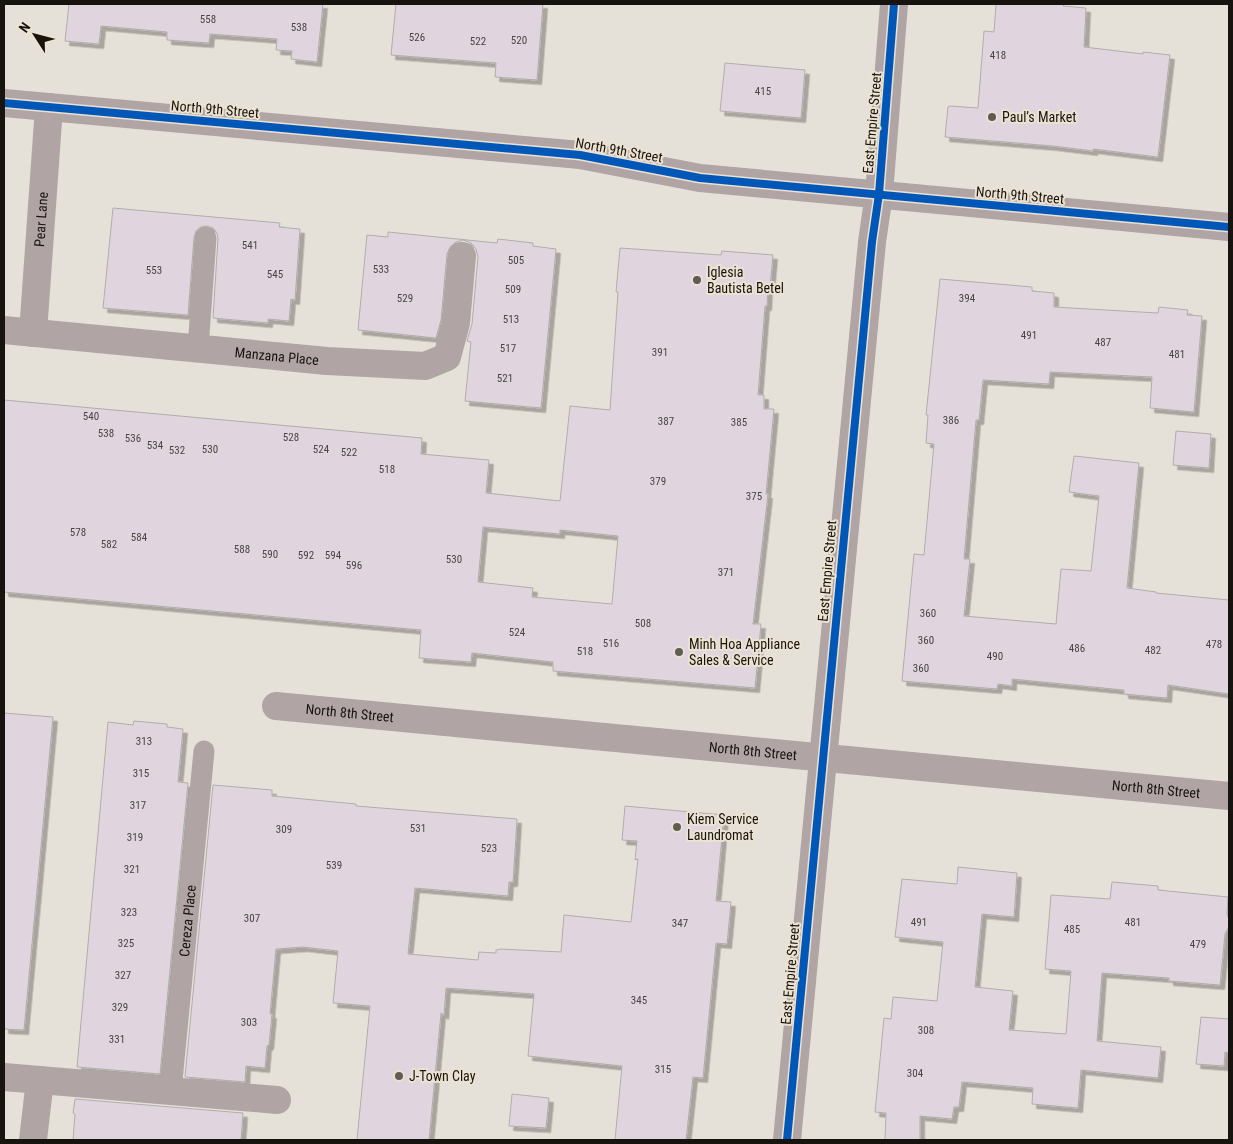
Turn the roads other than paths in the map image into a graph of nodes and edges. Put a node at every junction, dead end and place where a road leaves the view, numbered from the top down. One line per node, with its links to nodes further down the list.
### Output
1 (894, 4): 4 (street, East Empire Street)
2 (4, 103): 3 (street, North 9th Street)
3 (49, 107): 4 (street, North 9th Street); 9 (street, Pear Lane)
4 (879, 194): 5 (street, North 9th Street); 13 (street, East Empire Street)
5 (1229, 227)
6 (206, 238): 10 (lane)
7 (462, 256): 10 (street, Manzana Place)
8 (4, 330): 9 (street, Manzana Place)
9 (33, 333): 10 (street, Manzana Place)
10 (198, 348)
11 (276, 706): 13 (street, North 8th Street)
12 (204, 751): 17 (lane, Cereza Place)
13 (822, 757): 14 (street, North 8th Street); 20 (street, East Empire Street)
14 (1229, 796)
15 (4, 1077): 16 (street)
16 (40, 1080): 17 (street); 19 (street)
17 (171, 1091): 18 (street)
18 (277, 1100)
19 (33, 1140)
20 (787, 1140)

